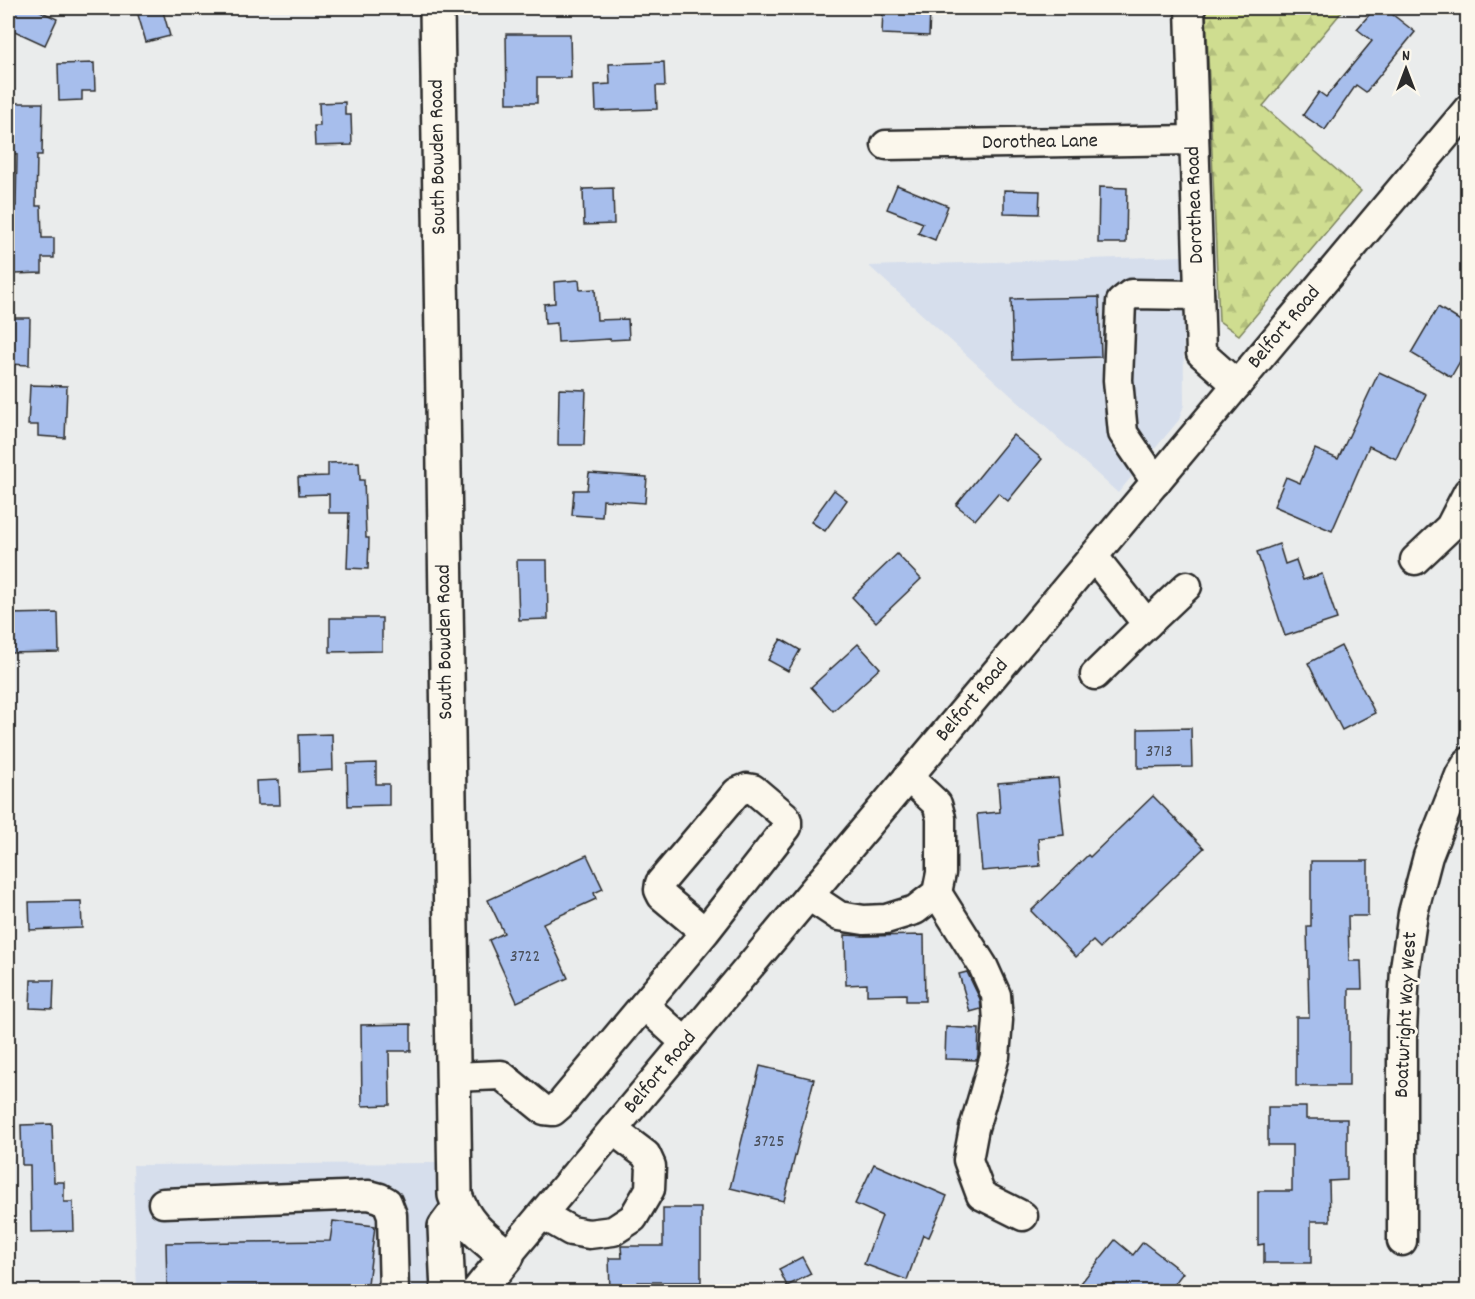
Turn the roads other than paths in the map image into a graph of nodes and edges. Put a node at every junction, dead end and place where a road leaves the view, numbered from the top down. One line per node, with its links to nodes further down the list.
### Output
1 (437, 8): 22 (main road, South Bowden Road)
2 (1190, 8): 4 (street, Dorothea Road)
3 (1467, 109): 7 (street, Belfort Road)
4 (1194, 140): 5 (street, Dorothea Lane); 6 (street, Dorothea Road)
5 (886, 145)
6 (1199, 295): 7 (street, Dorothea Road); 8 (street)
7 (1237, 385): 8 (street, Belfort Road)
8 (1156, 482): 10 (street, Belfort Road)
9 (1467, 492): 11 (street)
10 (1094, 557): 13 (street); 16 (street, Belfort Road)
11 (1415, 560)
12 (1187, 586): 13 (street)
13 (1147, 624): 14 (street)
14 (1095, 675)
15 (1467, 762): 28 (street, Boatwright Way West)
16 (908, 777): 17 (street); 18 (street, Belfort Road)
17 (937, 893): 18 (street); 26 (street)
18 (809, 896): 21 (street, Belfort Road)
19 (705, 932): 19 (street); 20 (street)
20 (644, 1005): 21 (street); 22 (street)
21 (686, 1043): 23 (street, Belfort Road)
22 (453, 1077): 25 (main road, South Bowden Road)
23 (613, 1130): 27 (street, Belfort Road); 27 (street)
24 (163, 1203): 30 (street)
25 (459, 1208): 29 (main road, South Bowden Road); 31 (main road)
26 (1011, 1210)
27 (543, 1215): 29 (street, Belfort Road)
28 (1402, 1241)
29 (507, 1256): 32 (main road, Belfort Road)
30 (394, 1292)
31 (448, 1292)
32 (478, 1292)

